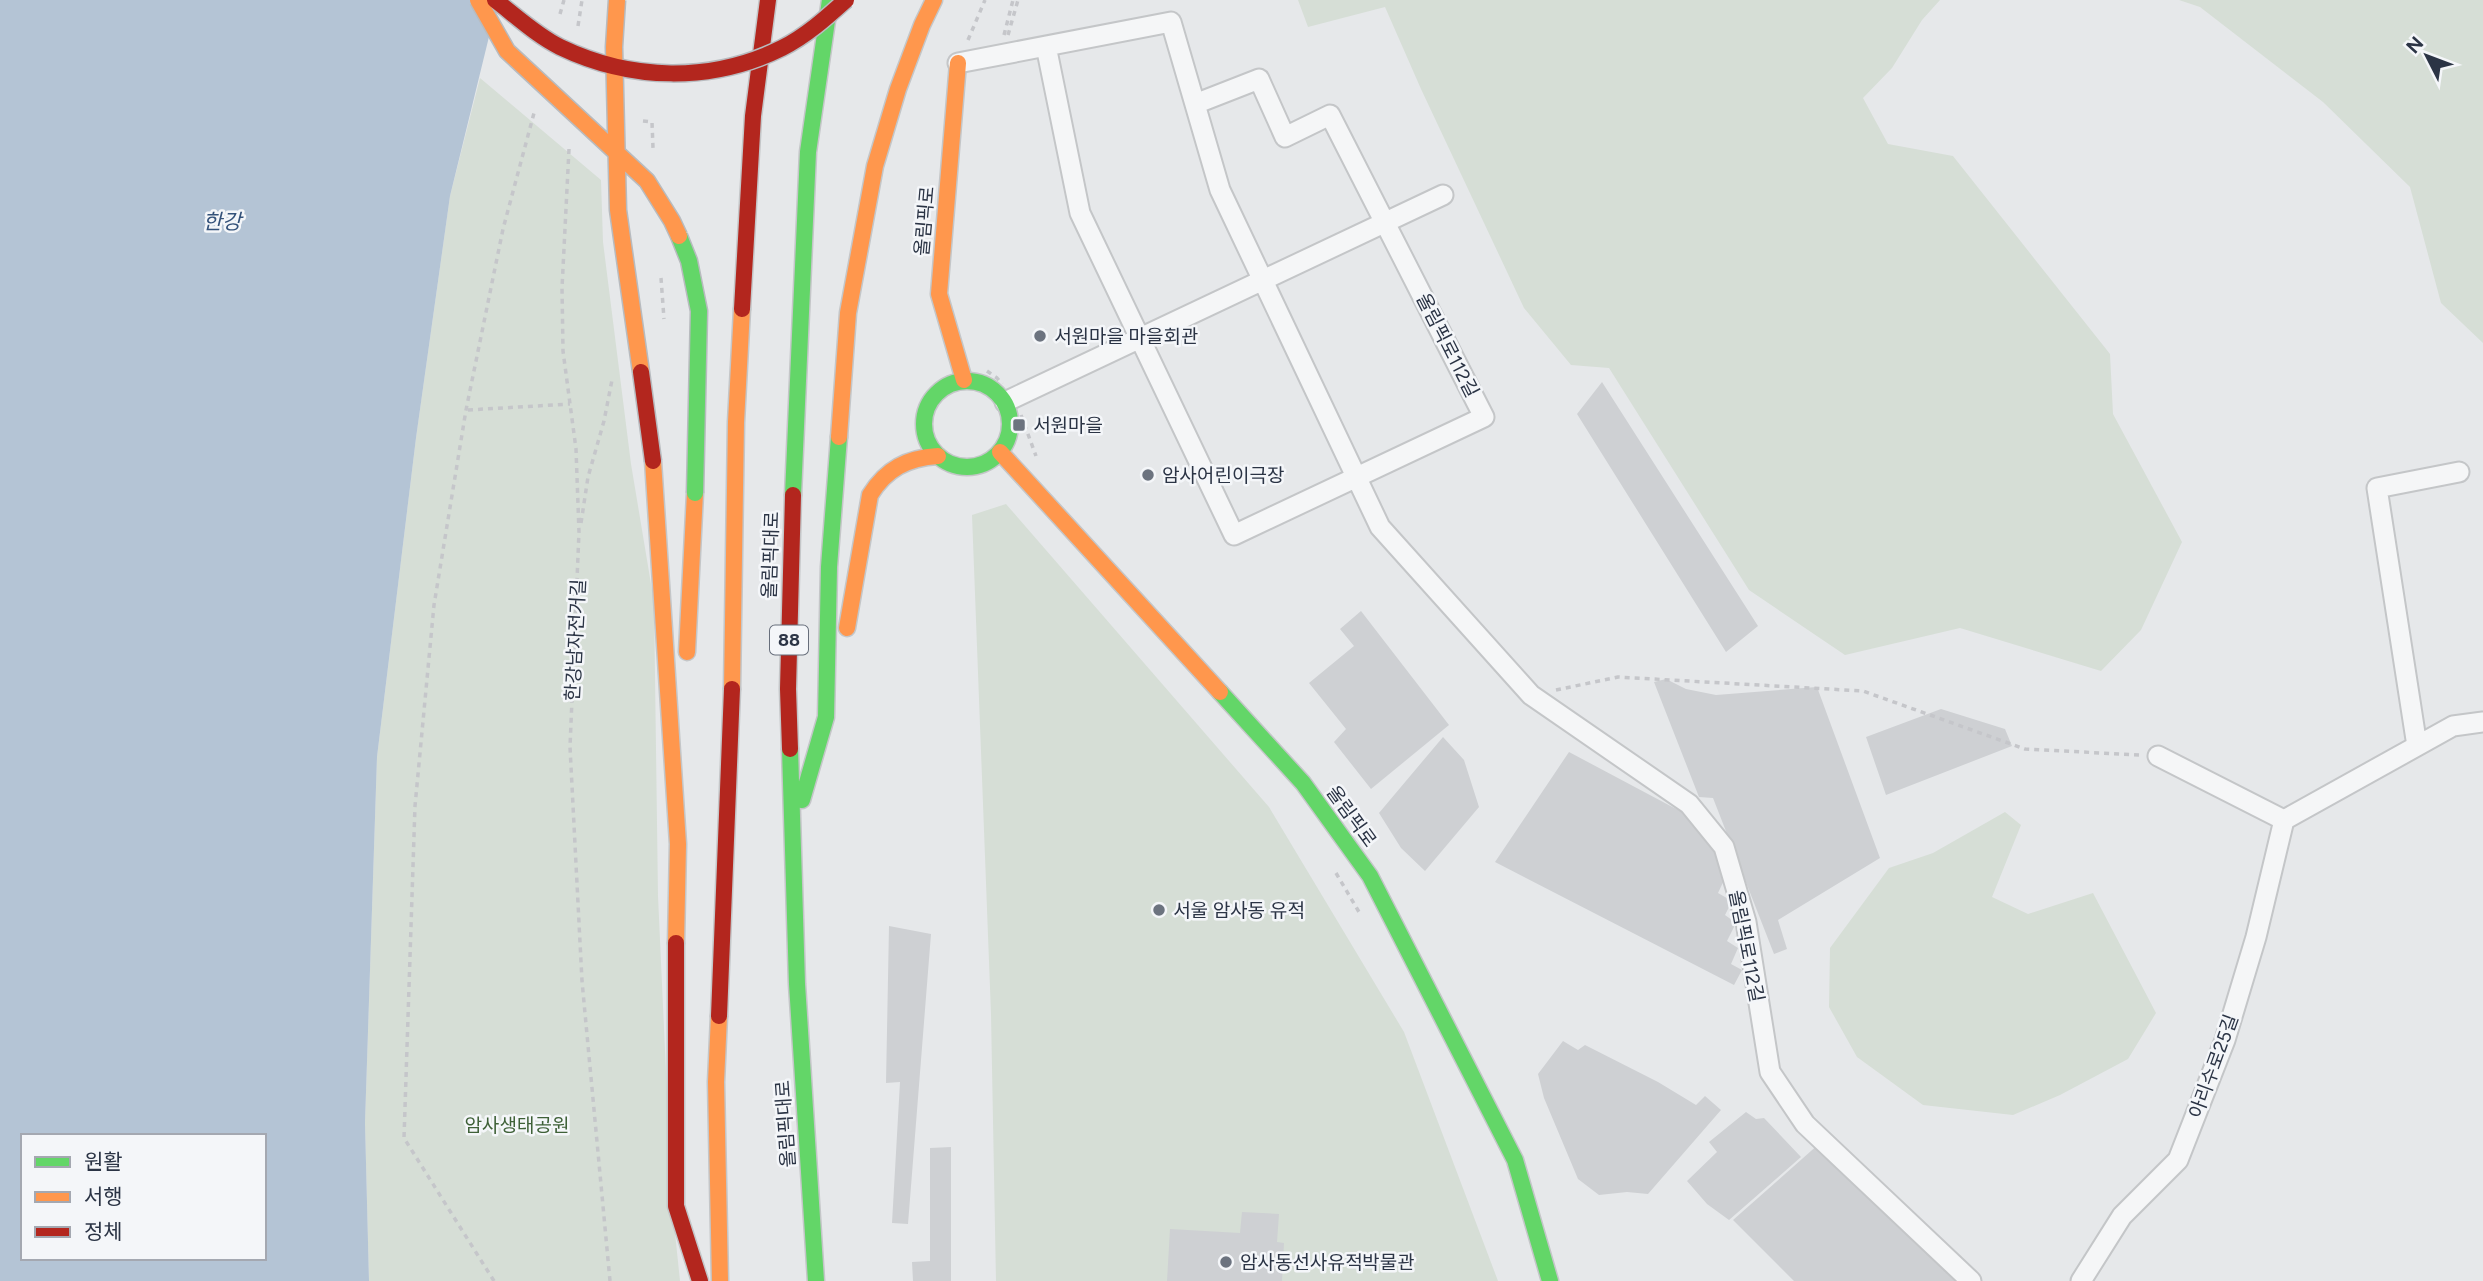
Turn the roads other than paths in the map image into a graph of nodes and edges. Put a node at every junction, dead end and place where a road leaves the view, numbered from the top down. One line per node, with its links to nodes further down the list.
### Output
1 (478, 0): 23 (main road, bridge)
2 (495, 0): 6 (main road, bridge)
3 (617, 0): 31 (main road, bridge)
4 (768, 0): 34 (main road, 올림픽대로)
5 (830, 0): 30 (main road, 올림픽대로 / 88)
6 (846, 0)
7 (918, 0): 11 (main road)
8 (934, 0): 11 (main road)
9 (1046, 46): 10 (street, 올림픽로112길); 12 (street, 올림픽로112길); 16 (street, 올림픽로112길)
10 (958, 62): 17 (main road, 올림픽로)
11 (898, 89): 25 (main road)
12 (1195, 104): 14 (street, 올림픽로112길); 15 (street, 올림픽로112길)
13 (1443, 195): 14 (street)
14 (1385, 222): 15 (street); 22 (street, 올림픽로112길)
15 (1261, 279): 16 (street); 22 (street, 올림픽로112길)
16 (1141, 338): 18 (street); 22 (street, 올림픽로112길)
17 (964, 380): 18 (main road); 20 (main road)
18 (1008, 400): 19 (main road)
19 (1000, 452): 20 (main road); 36 (main road, 올림픽로)
20 (938, 456): 25 (main road)
21 (2459, 472): 27 (street)
22 (1356, 477): 37 (street, 올림픽로112길)
23 (686, 668)
24 (685, 695): 31 (main road)
25 (826, 717): 30 (main road)
26 (2483, 722): 27 (street)
27 (2417, 746): 29 (street)
28 (2158, 756): 29 (street)
29 (2284, 820): 32 (street, 아리수로25길)
30 (792, 834): 35 (main road, 올림픽대로 / 88)
31 (678, 844): 33 (main road)
32 (2085, 1280)
33 (700, 1281)
34 (720, 1281)
35 (816, 1281)
36 (1550, 1281)
37 (1971, 1281)

